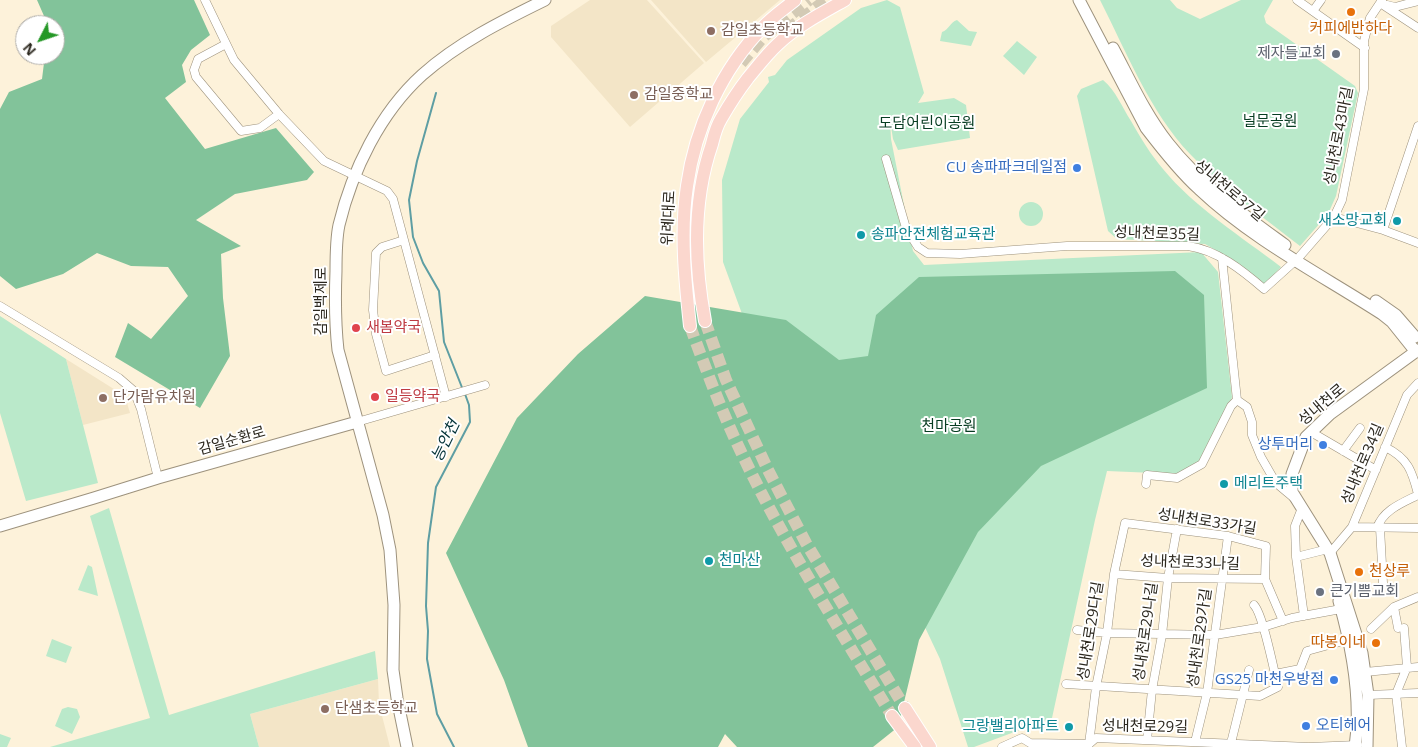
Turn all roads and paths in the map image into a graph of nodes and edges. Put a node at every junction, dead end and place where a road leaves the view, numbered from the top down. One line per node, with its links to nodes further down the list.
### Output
1 (205, 0): 13 (street)
2 (545, 0): 19 (main road, 감일백제로)
3 (795, 0): 29 (main road, 위례대로)
4 (845, 0): 28 (main road, 위례대로)
5 (1079, 0): 15 (main road, 성내천로37길)
6 (1087, 0): 15 (main road, 성내천로37길)
7 (1297, 0): 11 (street)
8 (1321, 0): 11 (street)
9 (1418, 1): 10 (street)
10 (1381, 2): 12 (street); 14 (street, 성내천로43마길)
11 (1313, 11): 14 (street)
12 (1418, 28)
13 (226, 44): 16 (street); 16 (street)
14 (1365, 48): 20 (street, 성내천로43마길)
15 (1114, 58): 25 (main road, 성내천로37길)
16 (279, 114): 19 (street)
17 (1418, 126): 21 (street)
18 (886, 158): 24 (street, 성내천로35길)
19 (354, 177): 22 (street); 37 (main road, 감일백제로)
20 (1334, 217): 21 (street); 25 (street, 성내천로43마길)
21 (1383, 230): 23 (street)
22 (404, 240): 32 (street); 32 (street)
23 (1418, 241)
24 (1222, 258): 25 (street, 성내천로43마길); 36 (street)
25 (1297, 258): 27 (main road, 성내천로37길); 31 (main road, 성내천로37길)
26 (0, 306): 43 (street)
27 (1396, 315): 30 (main road); 31 (main road, 성내천로37길)
28 (705, 321)
29 (690, 326)
30 (1418, 327)
31 (1417, 348): 39 (main road, 성내천로)
32 (435, 355): 35 (street)
33 (1418, 383): 40 (street, 성내천로34길)
34 (485, 385): 35 (street, 감일순환로)
35 (450, 396): 37 (street, 감일순환로)
36 (1237, 400): 44 (street); 46 (street)
37 (357, 422): 43 (main road, 감일순환로); 95 (main road, 감일백제로)
38 (1360, 428): 41 (street)
39 (1311, 432): 41 (street); 46 (main road, 성내천로)
40 (1385, 447): 42 (street, 성내천로34길); 45 (street)
41 (1344, 451): 42 (street)
42 (1376, 470): 49 (street, 성내천로34길)
43 (158, 478): 48 (main road, 감일순환로)
44 (1146, 484)
45 (1417, 490): 50 (street)
46 (1300, 505): 54 (main road, 성내천로); 55 (street)
47 (1125, 523): 52 (street, 성내천로33가길); 56 (street, 성내천로29다길)
48 (0, 526)
49 (1352, 527): 50 (street); 54 (street, 성내천로34길)
50 (1378, 528): 51 (street); 60 (street)
51 (1418, 528)
52 (1177, 529): 53 (street, 성내천로33가길); 57 (street, 성내천로29나길)
53 (1228, 536): 58 (street, 성내천로29가길); 59 (street, 성내천로33가길)
54 (1329, 551): 55 (street); 64 (main road, 성내천로); 77 (main road, 성내천로)
55 (1296, 557): 65 (street)
56 (1114, 574): 57 (street, 성내천로33나길); 70 (street, 성내천로29다길)
57 (1168, 578): 58 (street, 성내천로33나길); 71 (street, 성내천로29나길)
58 (1222, 578): 59 (street, 성내천로33나길); 72 (street, 성내천로29가길)
59 (1265, 579): 66 (street, 성내천로33가길)
60 (1383, 583)
61 (1418, 597): 63 (street)
62 (1254, 605): 67 (street)
63 (1394, 607): 68 (street); 74 (street)
64 (1341, 609): 65 (street); 73 (main road, 성내천로)
65 (1304, 616): 66 (street)
66 (1283, 621): 67 (street)
67 (1263, 628): 72 (street); 78 (street)
68 (1371, 629)
69 (1076, 630): 70 (street)
70 (1107, 633): 71 (street); 80 (street, 성내천로29다길)
71 (1162, 635): 72 (street); 81 (street, 성내천로29나길)
72 (1215, 635): 82 (street, 성내천로29가길)
73 (1347, 640): 78 (street); 94 (main road, 성내천로)
74 (1407, 667): 75 (street); 77 (street); 84 (street)
75 (1418, 667)
76 (1249, 670): 85 (street)
77 (1365, 672): 86 (main road, 성내천로)
78 (1275, 674): 85 (street)
79 (1066, 684): 80 (street)
80 (1096, 687): 81 (street); 91 (street, 성내천로29다길)
81 (1152, 690): 82 (street); 89 (street, 성내천로29나길)
82 (1207, 693): 85 (street); 90 (street, 성내천로29가길)
83 (1418, 693): 84 (street)
84 (1396, 694): 86 (street); 101 (street)
85 (1242, 695): 92 (street)
86 (1368, 695): 100 (main road, 성내천로)
87 (905, 708): 97 (main road)
88 (892, 716): 96 (main road)
89 (1147, 740): 90 (street, 성내천로29길); 91 (street, 성내천로29길)
90 (1196, 742): 92 (street, 성내천로29길)
91 (1089, 744): 93 (street, 성내천로29길)
92 (1231, 744): 99 (street, 성내천로29길)
93 (1026, 745): 98 (street, 성내천로29길)
94 (1355, 746): 99 (street, 성내천로29길); 100 (street, 성내천로29길)
95 (408, 747)
96 (915, 747)
97 (930, 747)
98 (1002, 747)
99 (1309, 747)
100 (1367, 747)
101 (1402, 747)

